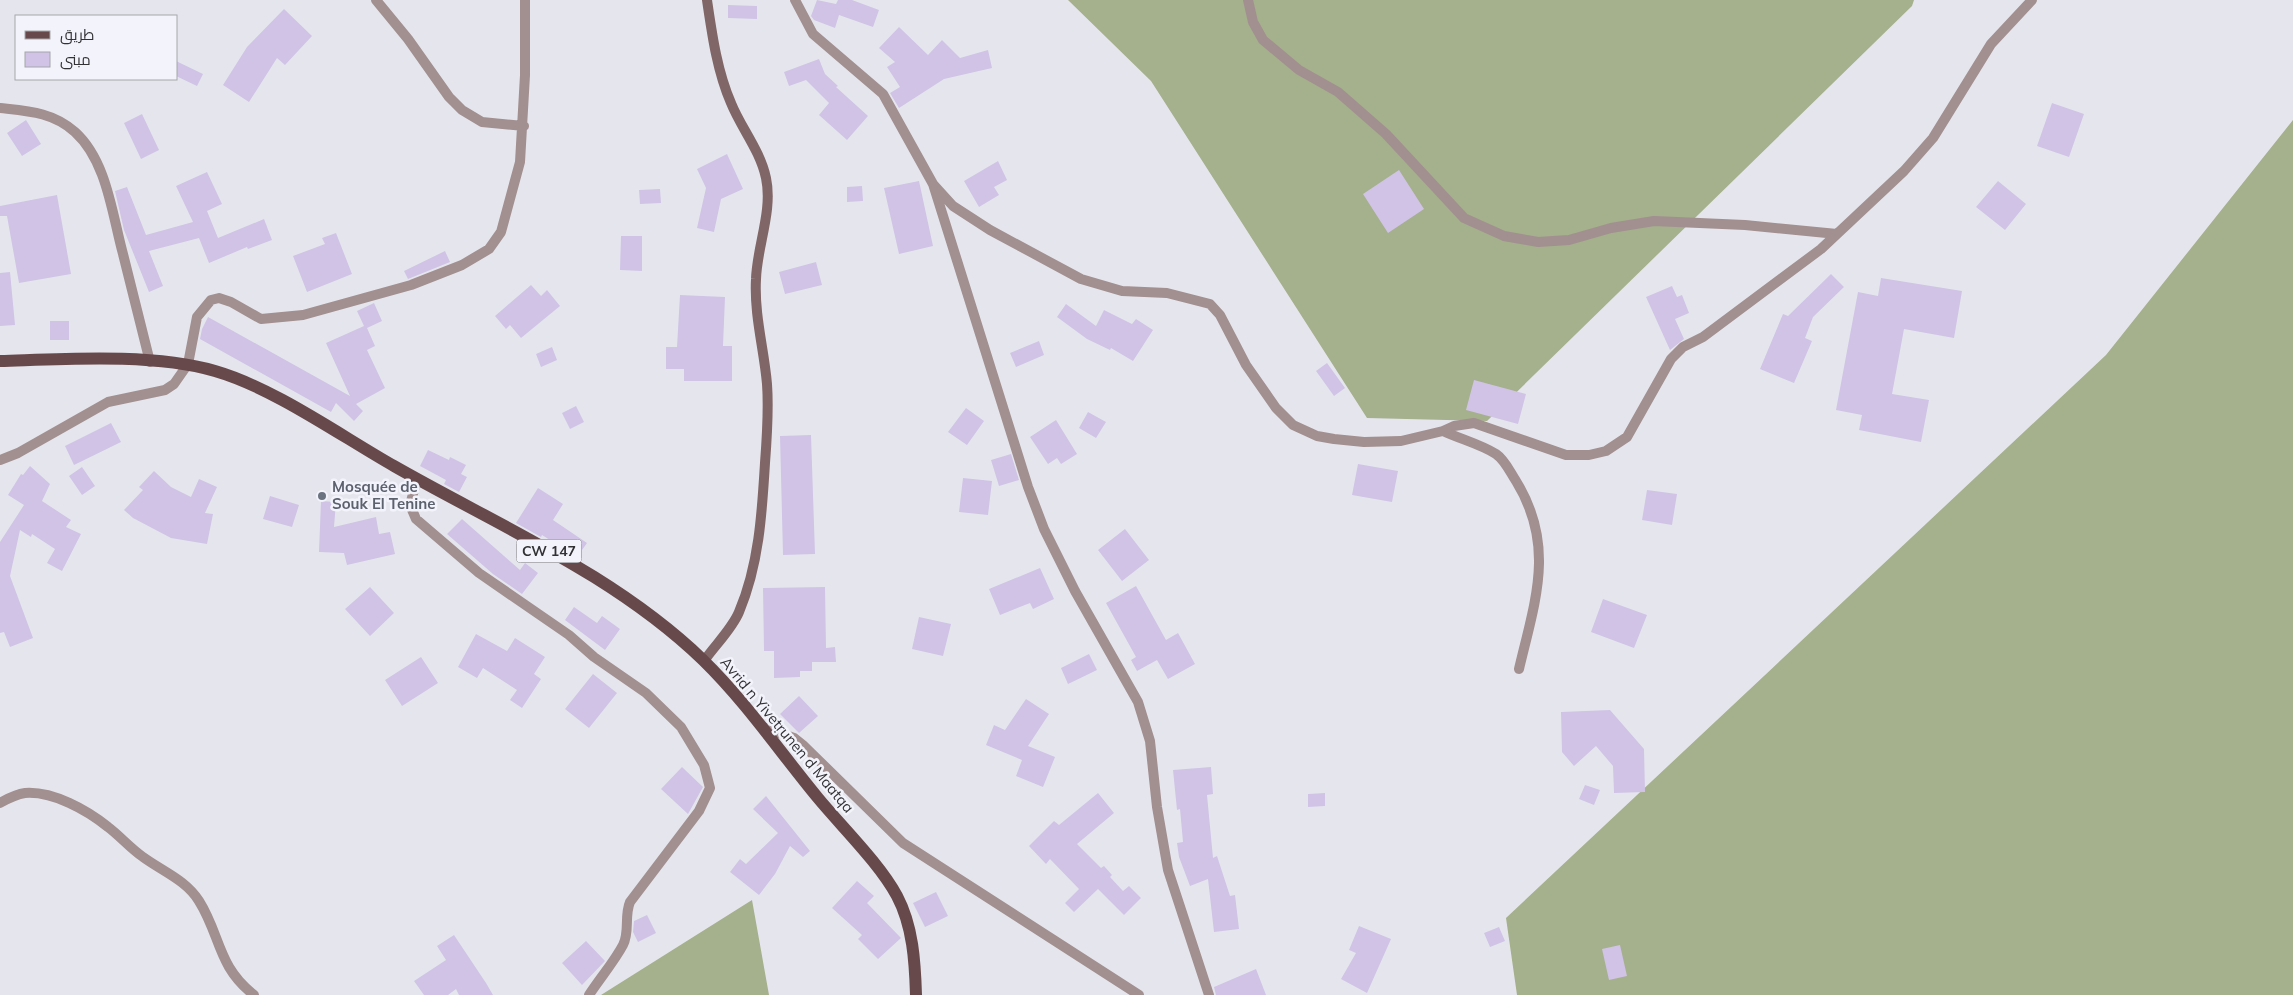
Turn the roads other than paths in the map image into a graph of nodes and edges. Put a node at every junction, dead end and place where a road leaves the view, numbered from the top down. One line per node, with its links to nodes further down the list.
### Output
1 (376, 0): 8 (street)
2 (525, 0): 8 (street)
3 (707, 0): 17 (main road)
4 (795, 0): 9 (street)
5 (1248, 0): 10 (street)
6 (2032, 0): 10 (street)
7 (0, 108): 12 (street)
8 (524, 126): 13 (street)
9 (932, 184): 14 (street); 25 (street)
10 (1837, 234): 14 (street)
11 (0, 360): 12 (main road, Avrid n Yivetṛunen d Maatqa / CW 147)
12 (150, 362): 13 (main road, Avrid n Yivetṛunen d Maatqa / CW 147)
13 (188, 364): 15 (street); 16 (main road, Avrid n Yivetṛunen d Maatqa / CW 147)
14 (1443, 431): 18 (street)
15 (0, 460)
16 (417, 479): 17 (main road, Avrid n Yivetṛunen d Maatqa / CW 147); 22 (street)
17 (704, 661): 19 (main road, Avrid n Yivetṛunen d Maatqa / CW 147)
18 (1519, 669)
19 (763, 727): 23 (main road, Avrid n Yivetṛunen d Maatqa / CW 147); 24 (street)
20 (0, 803): 21 (street)
21 (254, 995)
22 (590, 995)
23 (916, 995)
24 (1139, 995)
25 (1209, 995)

